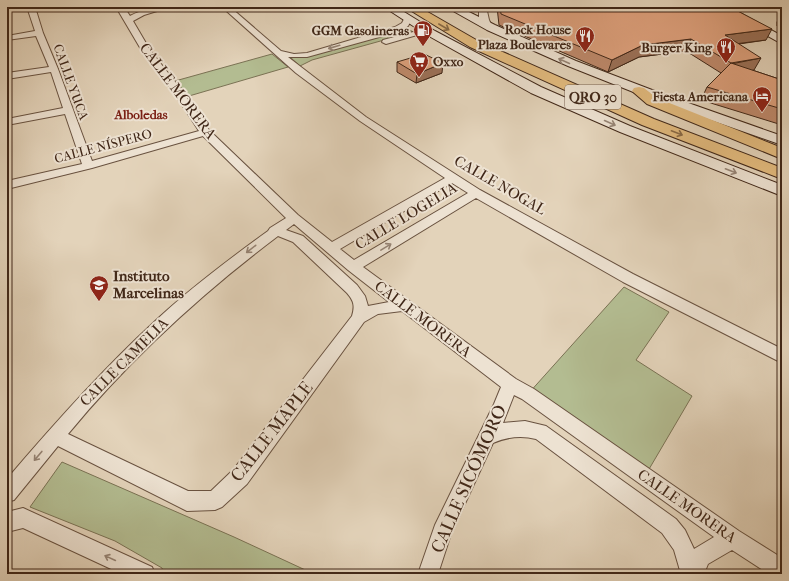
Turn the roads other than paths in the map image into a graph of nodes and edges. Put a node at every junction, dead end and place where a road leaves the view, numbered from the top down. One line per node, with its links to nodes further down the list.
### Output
1 (14, 7): 11 (street)
2 (31, 7): 18 (street, CALLE YUCA)
3 (120, 7): 14 (street, CALLE MORERA)
4 (166, 7): 14 (street)
5 (226, 7): 25 (street, CALLE NOGAL)
6 (389, 7): 13 (main road)
7 (432, 7): 38 (main road, QRO 30)
8 (451, 7): 16 (main road)
9 (487, 7): 16 (street)
10 (720, 7): 12 (main road)
11 (7, 8)
12 (731, 12): 15 (street); 21 (main road)
13 (409, 13): 19 (main road); 22 (street); 34 (main road, QRO 30, one-way to 34)
14 (129, 20): 35 (street, CALLE MORERA)
15 (753, 22): 17 (main road)
16 (487, 26): 31 (main road, one-way to 16)
17 (782, 32)
18 (39, 33): 20 (street); 29 (street, CALLE YUCA)
19 (430, 33): 23 (street); 27 (main road)
20 (7, 38)
21 (782, 41)
22 (353, 42): 24 (street); 25 (street, one-way to 25)
23 (377, 44)
24 (363, 48)
25 (278, 53): 41 (street, CALLE NOGAL)
26 (342, 54): 28 (street)
27 (476, 57): 34 (main road); 43 (main road, one-way to 43)
28 (313, 62)
29 (54, 69): 30 (street); 32 (street, CALLE YUCA)
30 (7, 76)
31 (639, 91): 36 (main road); 37 (main road)
32 (68, 110): 33 (street); 39 (street, CALLE YUCA)
33 (7, 122)
34 (648, 122): 40 (main road, QRO 30, one-way to 40)
35 (205, 132): 39 (street, CALLE NÍSPERO); 45 (street, CALLE MORERA)
36 (782, 141)
37 (782, 154)
38 (782, 159)
39 (88, 166): 42 (street, CALLE NÍSPERO)
40 (782, 174)
41 (452, 178): 44 (street, CALLE NOGAL); 47 (street, CALLE LOGELIA)
42 (7, 185)
43 (782, 192)
44 (476, 193): 48 (street, CALLE LOGELIA, one-way to 44); 51 (street, CALLE NOGAL)
45 (294, 218): 46 (street, CALLE CAMELIA); 47 (street, CALLE MORERA)
46 (274, 231): 50 (street); 53 (street, CALLE CAMELIA, one-way to 53)
47 (332, 248): 48 (street, CALLE MORERA)
48 (353, 267): 49 (street, CALLE MORERA)
49 (405, 305): 50 (street, CALLE MAPLE); 52 (street, CALLE MORERA)
50 (359, 318): 53 (street, CALLE MAPLE)
51 (782, 356)
52 (510, 384): 54 (street, CALLE SICÓMORO); 57 (street, CALLE MORERA)
53 (55, 436): 55 (street, CALLE CAMELIA, one-way to 55)
54 (486, 438): 60 (street, CALLE SICÓMORO); 61 (street, CALLE MORERA)
55 (7, 493)
56 (7, 522): 59 (street, one-way to 56)
57 (732, 538): 58 (street, CALLE MORERA); 61 (street)
58 (782, 570)
59 (145, 574)
60 (428, 574)
61 (692, 574)

